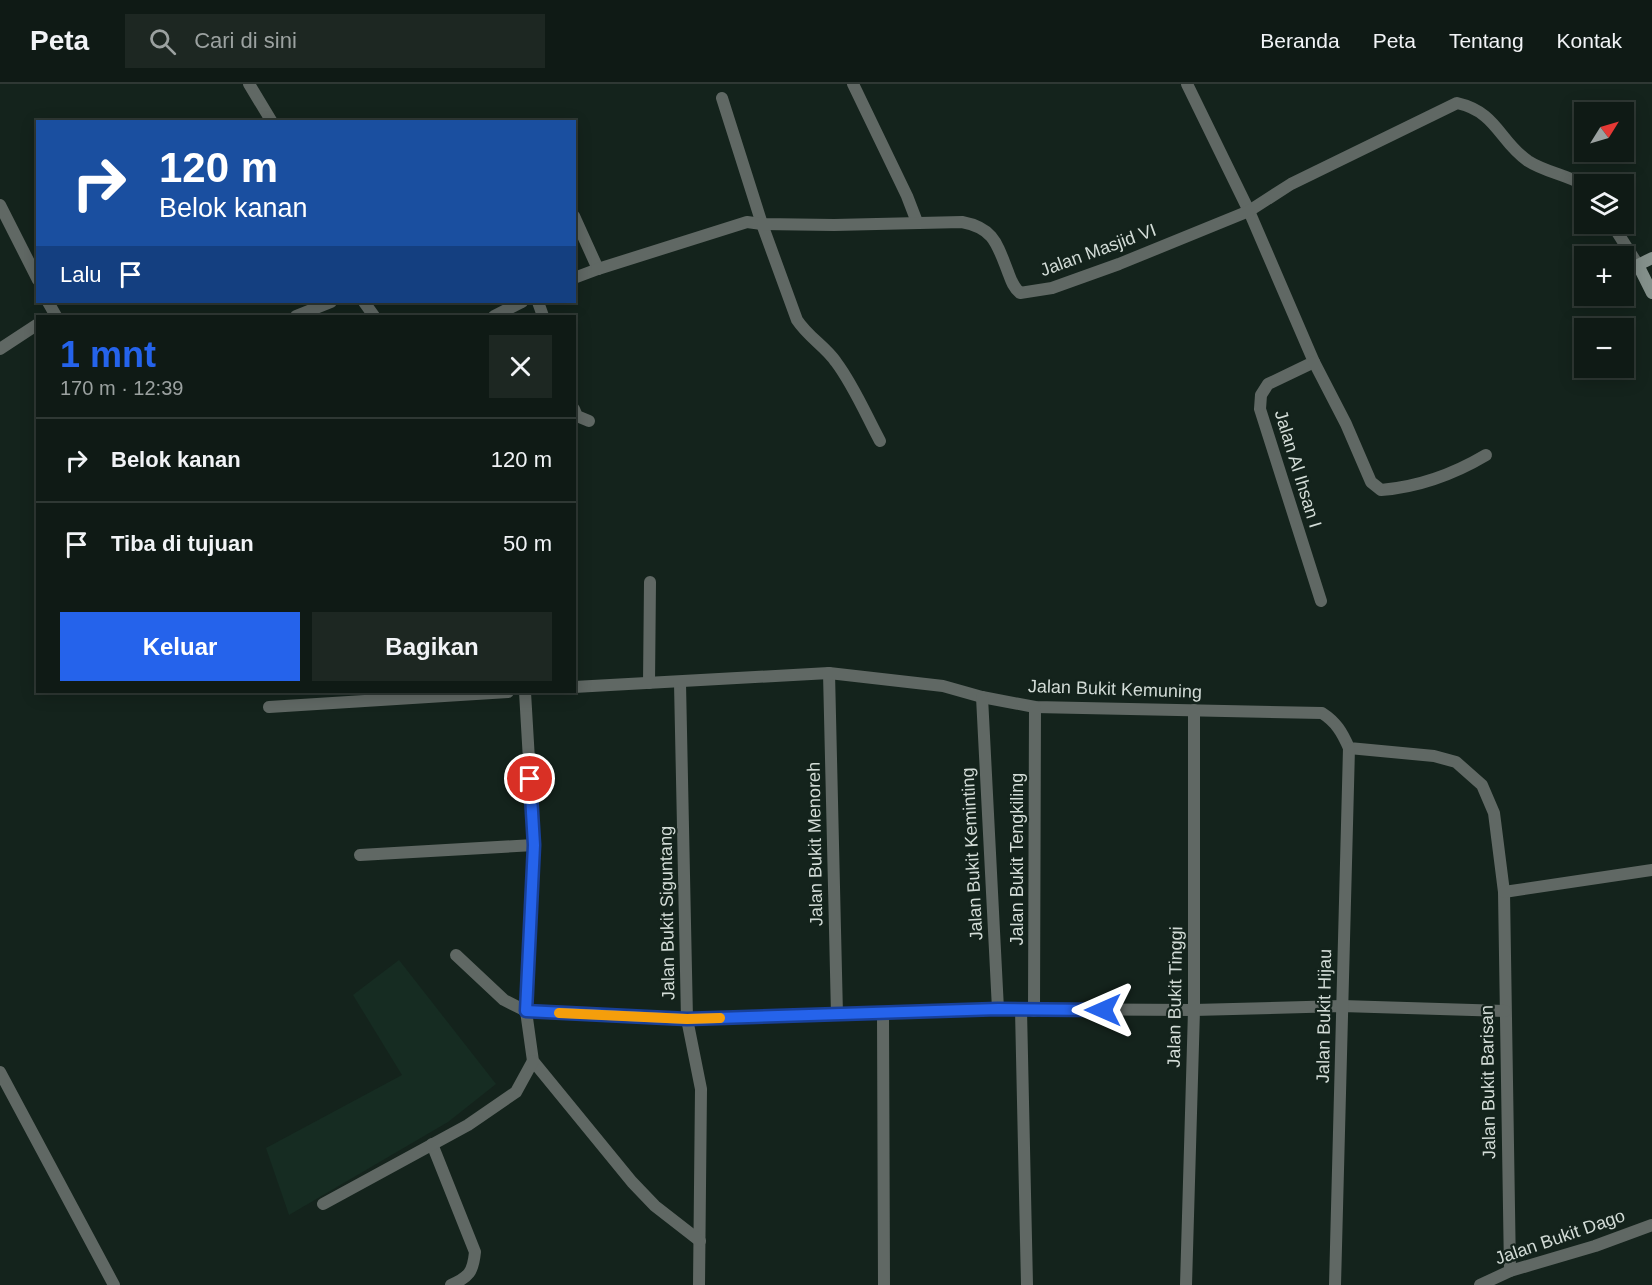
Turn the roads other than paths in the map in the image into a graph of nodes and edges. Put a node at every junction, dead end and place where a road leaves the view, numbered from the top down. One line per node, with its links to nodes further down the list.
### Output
1 (249, 84): 5 (street)
2 (853, 84): 10 (street)
3 (1187, 84): 8 (street)
4 (722, 98): 11 (street)
5 (271, 120)
6 (1574, 179): 8 (street, Jalan Masjid VI)
7 (0, 205): 16 (street)
8 (1249, 211): 10 (street, Jalan Masjid VI); 25 (street)
9 (576, 220): 15 (street)
10 (917, 222): 11 (street, Jalan Masjid VI)
11 (762, 224): 15 (street, Jalan Masjid VI); 28 (street)
12 (1618, 234): 14 (street)
13 (1652, 258): 14 (street)
14 (1638, 265): 18 (street)
15 (598, 268): 17 (street, Jalan Masjid VI)
16 (36, 276)
17 (576, 277)
18 (1652, 293)
19 (328, 303): 21 (street)
20 (520, 303): 22 (street)
21 (298, 315)
22 (496, 315)
23 (36, 325): 24 (street)
24 (0, 349)
25 (1314, 362): 29 (street); 31 (street, Jalan Al Ihsan I)
26 (576, 414): 27 (street)
27 (589, 421)
28 (880, 441)
29 (1486, 455)
30 (650, 582): 33 (street)
31 (1321, 601)
32 (829, 673): 34 (street, Jalan Bukit Kemuning); 38 (street, Jalan Bukit Kemuning); 56 (street, Jalan Bukit Menoreh)
33 (649, 683): 34 (street, Jalan Bukit Kemuning); 35 (street, Jalan Bukit Kemuning)
34 (680, 683): 57 (street, Jalan Bukit Siguntang)
35 (576, 687)
36 (492, 693): 39 (street)
37 (525, 693): 43 (street)
38 (982, 697): 40 (street, Jalan Bukit Kemuning); 49 (street, Jalan Bukit Keminting)
39 (269, 707)
40 (1035, 707): 41 (street, Jalan Bukit Kemuning); 53 (street, Jalan Bukit Tengkiling)
41 (1194, 710): 42 (street, Jalan Bukit Kemuning); 51 (street, Jalan Bukit Tinggi)
42 (1348, 747): 46 (street); 48 (street, Jalan Bukit Hijau)
43 (534, 845): 44 (street); 52 (street)
44 (360, 855)
45 (1652, 870): 46 (street)
46 (1504, 892): 54 (street, Jalan Bukit Barisan)
47 (456, 955): 52 (street)
48 (1342, 1006): 51 (street); 54 (street); 71 (street, Jalan Bukit Hijau)
49 (998, 1009): 50 (street); 55 (street)
50 (1021, 1010): 53 (street); 69 (street)
51 (1194, 1010): 53 (street); 70 (street, Jalan Bukit Tinggi)
52 (526, 1011): 57 (street); 58 (street)
53 (1034, 1011)
54 (1505, 1011): 64 (street, Jalan Bukit Barisan)
55 (883, 1014): 56 (street); 68 (street)
56 (837, 1015): 57 (street)
57 (687, 1019): 63 (street, Jalan Bukit Siguntang)
58 (533, 1061): 60 (street); 63 (street)
59 (0, 1072): 65 (street)
60 (432, 1144): 61 (street); 66 (street)
61 (323, 1204)
62 (1652, 1225): 64 (street, Jalan Bukit Dago)
63 (700, 1241): 67 (street, Jalan Bukit Siguntang)
64 (1510, 1271): 72 (street, Jalan Bukit Dago)
65 (114, 1285)
66 (451, 1285)
67 (699, 1285)
68 (884, 1285)
69 (1027, 1285)
70 (1186, 1285)
71 (1335, 1285)
72 (1480, 1285)

